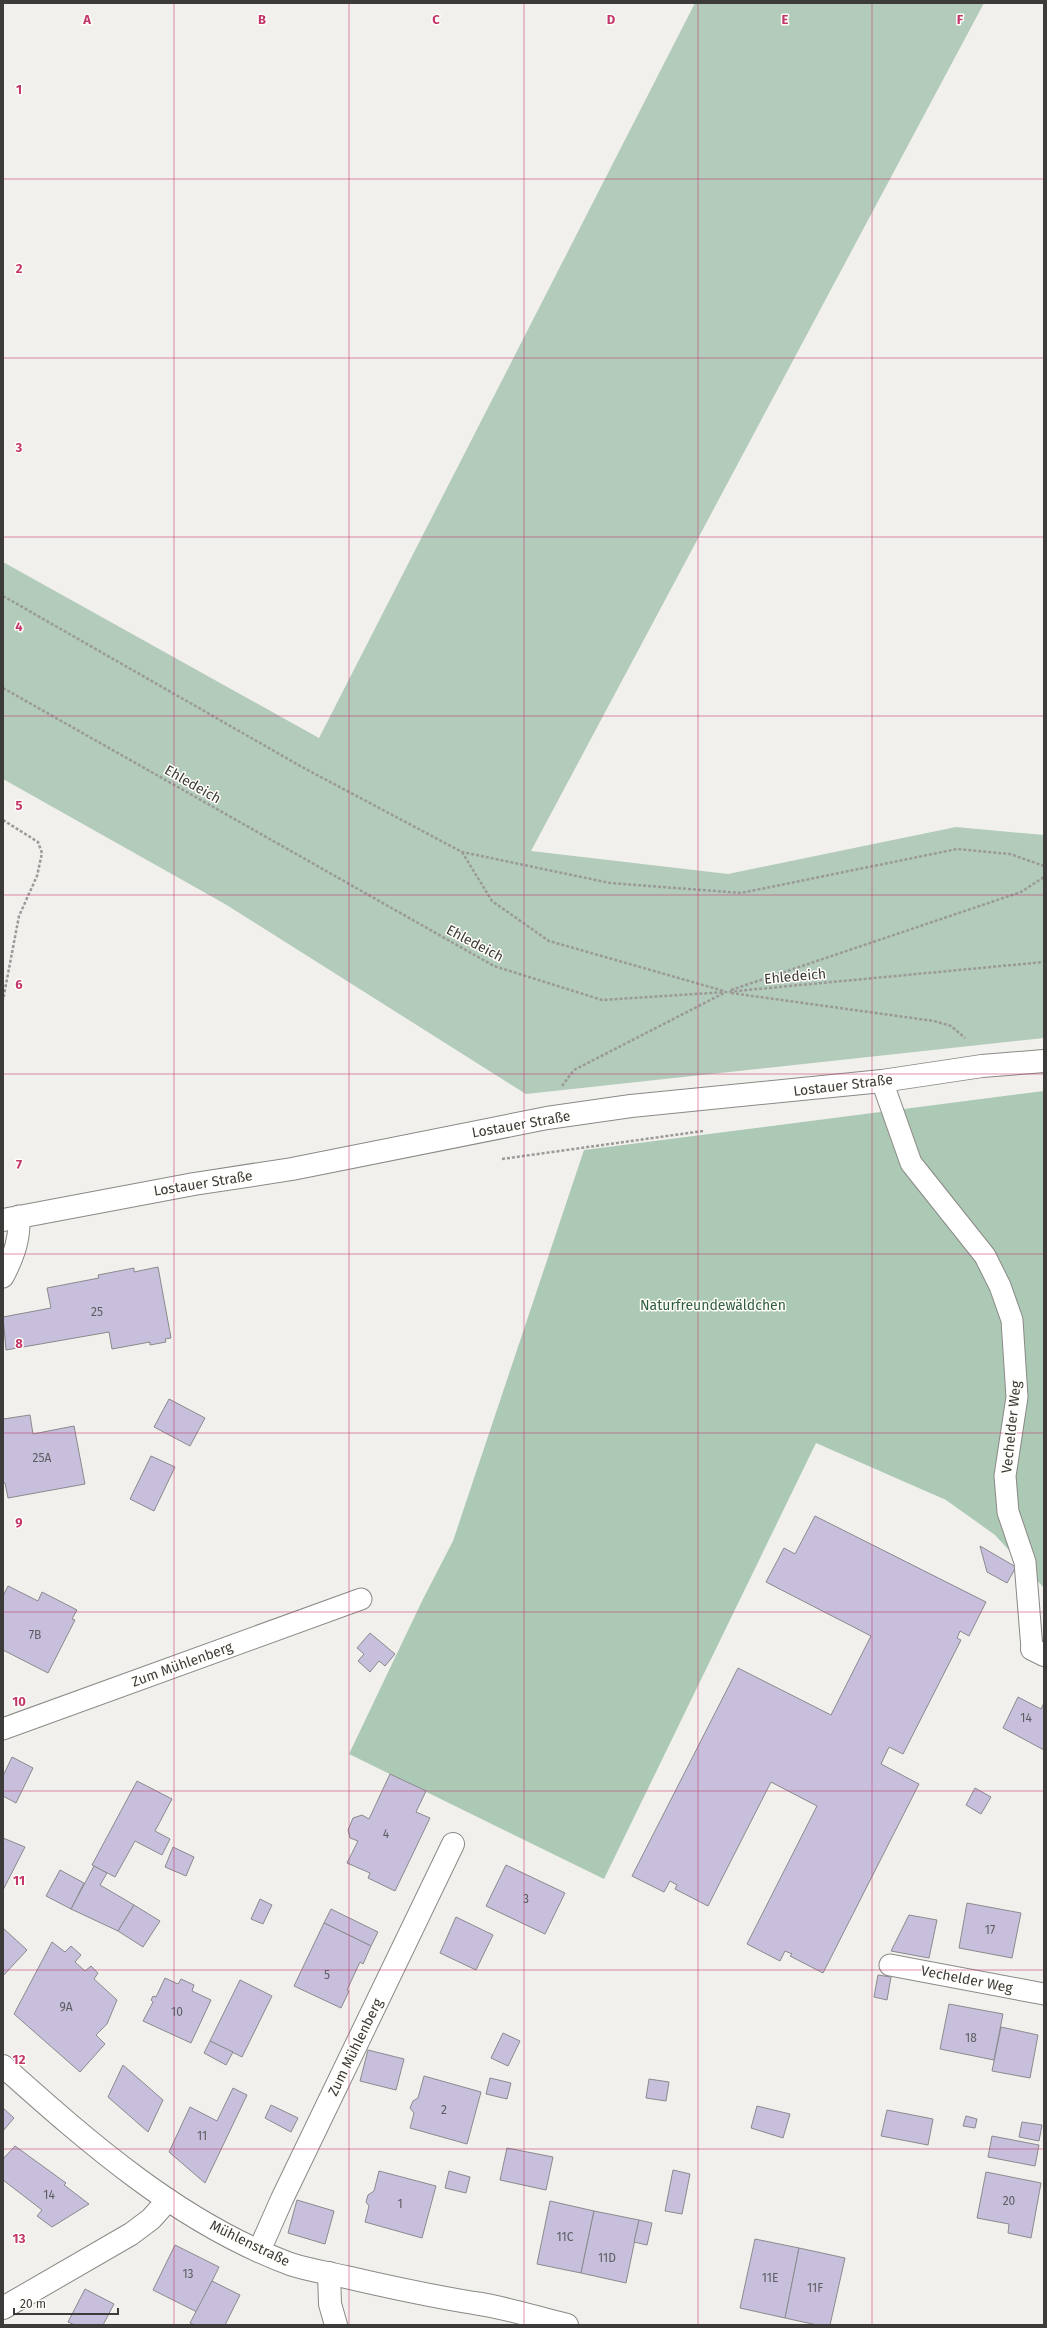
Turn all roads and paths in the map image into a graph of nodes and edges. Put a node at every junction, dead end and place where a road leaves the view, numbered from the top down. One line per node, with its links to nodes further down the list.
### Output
1 (3, 596): 4 (path)
2 (3, 688): 8 (path, Ehledeich)
3 (3, 820): 9 (path)
4 (462, 852): 5 (path); 8 (path)
5 (1044, 866)
6 (1044, 877): 8 (path)
7 (1044, 962): 8 (path, Ehledeich)
8 (726, 992): 11 (path); 13 (path)
9 (3, 1000)
10 (1044, 1061): 11 (street, Lostauer Straße)
11 (982, 1066): 12 (street, Lostauer Straße)
12 (882, 1081): 13 (street, Lostauer Straße); 19 (lane, Vechelder Weg)
13 (547, 1118): 16 (street, Lostauer Straße)
14 (706, 1130): 15 (path)
15 (495, 1160)
16 (11, 1218): 17 (lane)
17 (3, 1277)
18 (361, 1599): 20 (lane, Zum Mühlenberg)
19 (1038, 1652)
20 (3, 1728)
21 (453, 1844): 26 (street, Zum Mühlenberg)
22 (890, 1965): 23 (lane, Vechelder Weg)
23 (1044, 1994)
24 (3, 2066): 25 (street, Mühlenstraße)
25 (168, 2200): 26 (street, Mühlenstraße); 28 (street)
26 (259, 2251): 27 (street, Mühlenstraße)
27 (328, 2273): 29 (street); 30 (street, Mühlenstraße)
28 (3, 2308)
29 (336, 2325)
30 (567, 2325)

